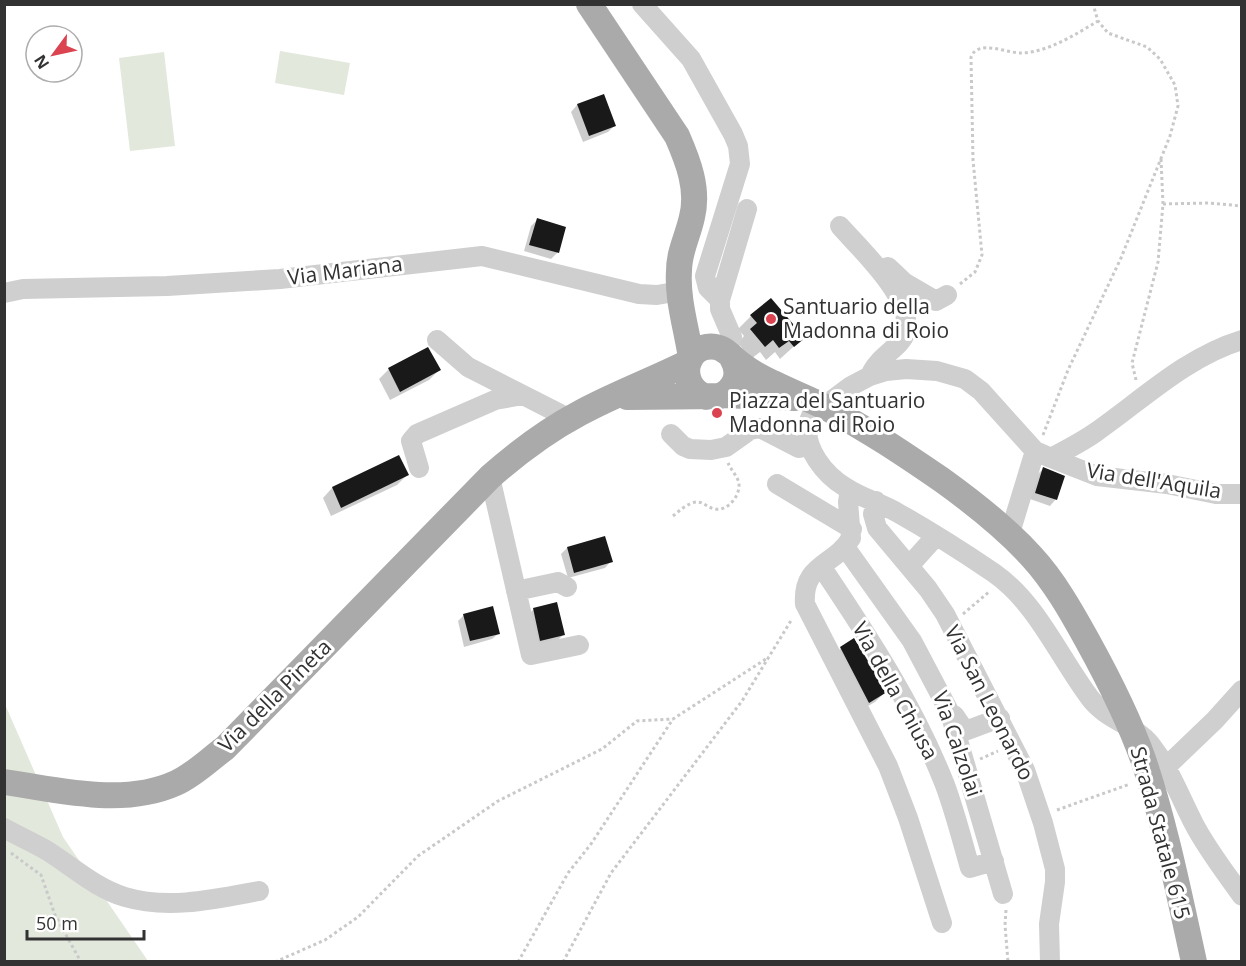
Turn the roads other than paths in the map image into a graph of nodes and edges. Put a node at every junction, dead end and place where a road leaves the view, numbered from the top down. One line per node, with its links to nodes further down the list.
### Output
1 (589, 4): 8 (main road)
2 (642, 4): 9 (street)
3 (747, 209): 9 (street)
4 (840, 226): 5 (street)
5 (869, 259): 7 (street); 14 (street)
6 (4, 293): 8 (street, Via Mariana)
7 (947, 295)
8 (681, 296): 12 (main road); 13 (main road)
9 (720, 300): 12 (street)
10 (437, 340): 15 (street)
11 (1242, 340): 22 (street)
12 (728, 353): 13 (main road); 16 (main road); 17 (main road)
13 (690, 360): 16 (main road); 18 (main road, Via della Pineta)
14 (870, 376): 17 (street, Via dell'Aquila); 22 (street, Via dell'Aquila)
15 (523, 395): 19 (street); 23 (street)
16 (714, 396): 17 (main road); 18 (main road, Via della Pineta)
17 (816, 403): 21 (street); 29 (main road, Strada Statale 615)
18 (600, 404): 19 (main road, Via della Pineta)
19 (570, 419): 24 (main road, Via della Pineta)
20 (671, 434): 21 (street)
21 (810, 446): 26 (street)
22 (1043, 454): 27 (street, Via dell'Aquila); 29 (street)
23 (419, 468)
24 (490, 477): 35 (street); 42 (main road, Via della Pineta)
25 (777, 484): 31 (street)
26 (850, 490): 28 (street); 31 (street)
27 (1242, 494)
28 (876, 501): 30 (street); 33 (street, Via San Leonardo)
29 (1010, 533): 40 (main road, Strada Statale 615)
30 (936, 536): 33 (street); 40 (street)
31 (848, 538): 32 (street); 38 (street, Via Calzolai)
32 (820, 566): 44 (street, Via della Chiusa); 48 (street)
33 (909, 566): 39 (street, Via San Leonardo)
34 (567, 587): 35 (street)
35 (516, 591): 36 (street)
36 (579, 645)
37 (1242, 690): 41 (street)
38 (950, 713): 39 (street); 44 (street, Via Calzolai)
39 (1000, 718): 49 (street, Via San Leonardo)
40 (1131, 729): 41 (main road, Strada Statale 615)
41 (1157, 772): 47 (street); 50 (main road, Strada Statale 615)
42 (4, 782)
43 (4, 828): 45 (street)
44 (994, 861): 46 (street, Via Calzolai)
45 (259, 891)
46 (1003, 894)
47 (1242, 896)
48 (942, 923)
49 (1050, 962)
50 (1194, 962)

